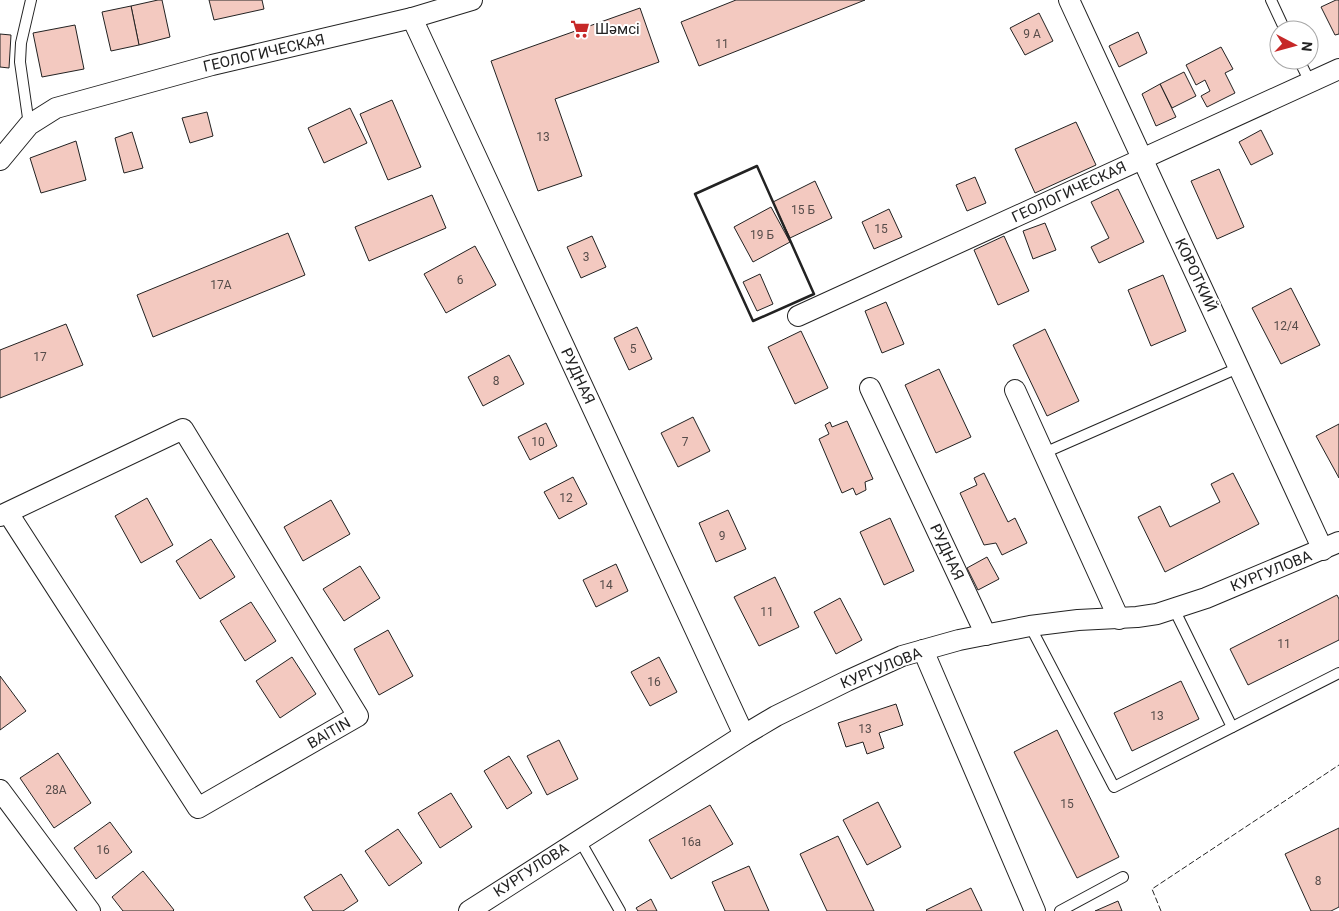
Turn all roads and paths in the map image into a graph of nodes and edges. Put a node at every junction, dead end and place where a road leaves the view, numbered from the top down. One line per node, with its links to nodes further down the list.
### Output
1 (31, 0): 10 (lane)
2 (472, 0): 5 (street, ГЕОЛОГИЧЕСКАЯ)
3 (1069, 0): 11 (street, КОРОТКИЙ)
4 (1271, 0): 6 (lane)
5 (412, 18): 10 (street, ГЕОЛОГИЧЕСКАЯ); 27 (street, РУДНАЯ)
6 (1280, 20)
7 (1339, 69): 9 (street, ГЕОЛОГИЧЕСКАЯ)
8 (1304, 70): 9 (lane)
9 (1310, 82): 11 (street, ГЕОЛОГИЧЕСКАЯ)
10 (29, 125): 12 (street)
11 (1142, 159): 13 (street, ГЕОЛОГИЧЕСКАЯ); 14 (street, КОРОТКИЙ)
12 (0, 160)
13 (798, 316)
14 (1238, 368): 17 (lane); 19 (street, КОРОТКИЙ)
15 (870, 388): 23 (street, РУДНАЯ)
16 (1016, 390): 17 (street)
17 (1044, 453): 21 (street)
18 (4, 514): 18 (street, BAITIN)
19 (1334, 547): 20 (street, КУРГУЛОВА)
20 (1174, 609): 21 (street, КУРГУЛОВА); 26 (lane)
21 (1119, 619): 22 (street, КУРГУЛОВА)
22 (1030, 626): 23 (street, КУРГУЛОВА); 26 (lane)
23 (986, 635): 24 (street, КУРГУЛОВА)
24 (923, 650): 27 (street, КУРГУЛОВА); 34 (street)
25 (1339, 673): 26 (lane)
26 (1232, 727)
27 (744, 735): 29 (street, КУРГУЛОВА)
28 (0, 790): 31 (street)
29 (579, 840): 32 (street, КУРГУЛОВА); 33 (lane)
30 (1123, 877): 35 (lane)
31 (90, 911)
32 (469, 911)
33 (620, 911)
34 (1035, 911)
35 (1060, 911)

